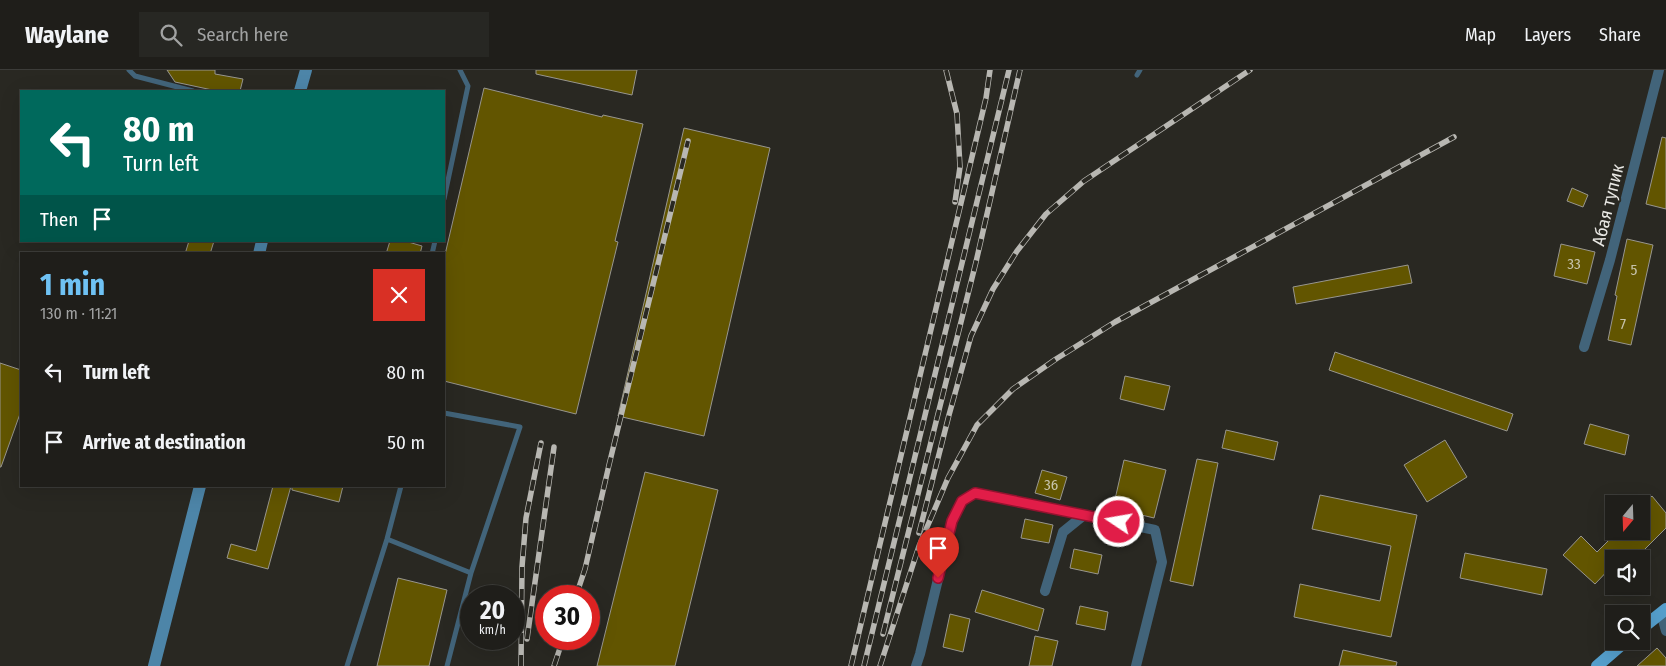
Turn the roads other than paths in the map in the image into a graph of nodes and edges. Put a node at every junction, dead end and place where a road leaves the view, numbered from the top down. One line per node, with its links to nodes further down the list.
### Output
1 (129, 70): 6 (lane)
2 (137, 70): 6 (lane)
3 (306, 70): 8 (main road)
4 (460, 70): 9 (lane)
5 (1658, 70): 10 (street, Абая тупик)
6 (135, 76): 7 (lane)
7 (189, 90)
8 (300, 90)
9 (445, 194)
10 (1584, 347)
11 (445, 413): 16 (lane)
12 (200, 487): 22 (main road)
13 (401, 487): 15 (lane)
14 (1084, 515): 17 (street); 25 (street); 26 (street)
15 (387, 539): 16 (lane); 23 (lane)
16 (471, 573): 24 (lane)
17 (1045, 591)
18 (1664, 611): 19 (main road); 20 (street)
19 (1650, 621)
20 (1666, 631)
21 (1616, 650): 27 (main road)
22 (154, 666)
23 (347, 666)
24 (447, 666)
25 (916, 666)
26 (1136, 666)
27 (1597, 666)

